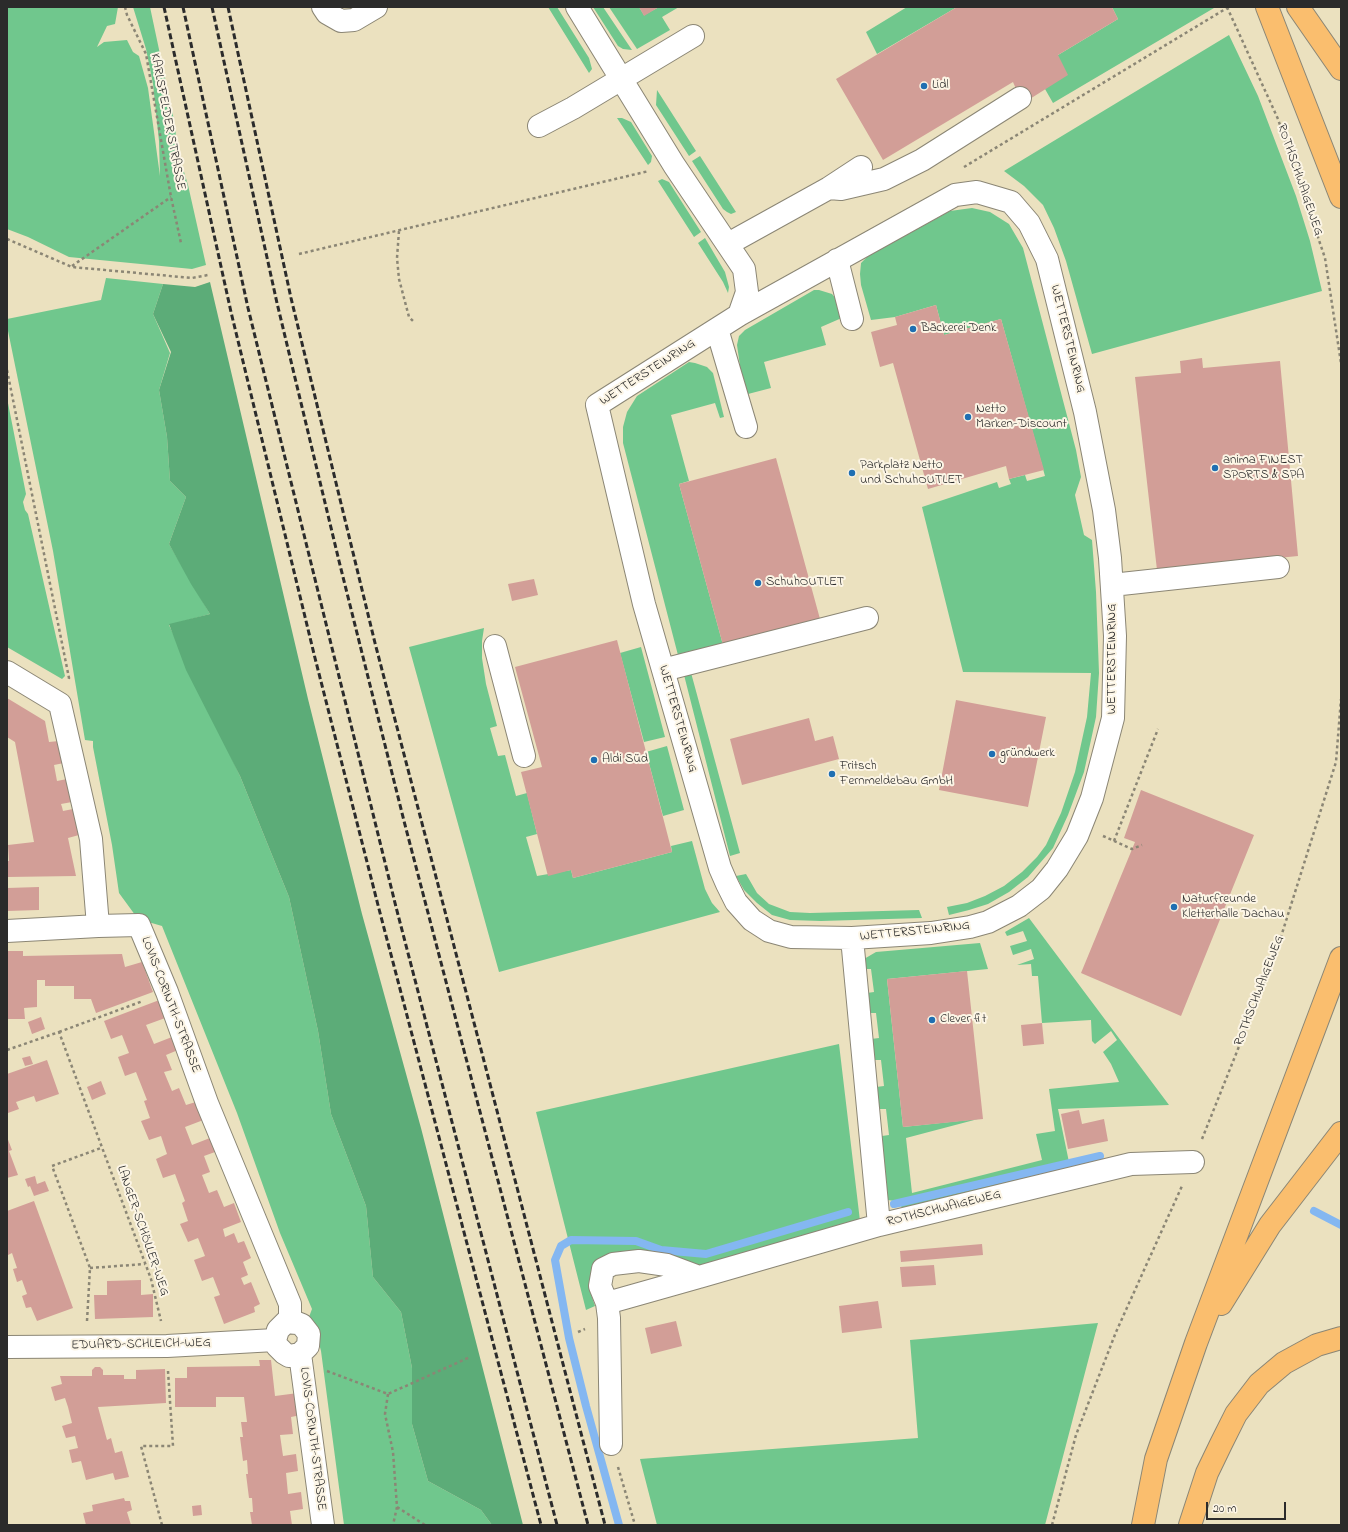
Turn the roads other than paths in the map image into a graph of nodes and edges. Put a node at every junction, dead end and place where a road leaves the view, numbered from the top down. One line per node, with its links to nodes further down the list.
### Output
1 (323, 7): 2 (street)
2 (376, 7)
3 (577, 7): 8 (street)
4 (1267, 7): 13 (highway)
5 (1298, 7): 7 (highway)
6 (693, 36): 8 (street)
7 (1341, 69)
8 (620, 78): 10 (street); 14 (street)
9 (1020, 98): 12 (street)
10 (538, 126)
11 (861, 167): 12 (street)
12 (829, 188): 14 (street)
13 (1341, 196)
14 (728, 244): 16 (street)
15 (837, 260): 16 (street, WETTERSTEINRING); 17 (street); 21 (street, WETTERSTEINRING)
16 (739, 315): 18 (street, WETTERSTEINRING)
17 (852, 319)
18 (717, 329): 19 (street); 24 (street, WETTERSTEINRING)
19 (746, 428)
20 (1278, 567): 21 (street)
21 (1112, 585): 29 (street, WETTERSTEINRING)
22 (867, 618): 24 (street)
23 (495, 646): 26 (street)
24 (663, 670): 29 (street, WETTERSTEINRING)
25 (7, 672): 27 (street)
26 (524, 756)
27 (98, 926): 28 (street); 36 (street, LOVIS-CORINTH-STRASSE)
28 (7, 930)
29 (852, 938): 33 (street)
30 (1341, 958): 39 (highway)
31 (1341, 1133): 39 (highway)
32 (1193, 1162): 33 (street, ROTHSCHWAIGEWEG)
33 (879, 1225): 34 (street, ROTHSCHWAIGEWEG)
34 (699, 1278): 35 (street, ROTHSCHWAIGEWEG); 35 (street)
35 (607, 1303): 42 (street)
36 (290, 1322): 38 (street); 41 (street, LOVIS-CORINTH-STRASSE)
37 (1341, 1338): 45 (highway)
38 (275, 1340): 40 (street, EDUARD-SCHLEICH-WEG); 41 (street, LOVIS-CORINTH-STRASSE)
39 (1196, 1343): 44 (highway)
40 (7, 1347)
41 (301, 1358): 43 (street, LOVIS-CORINTH-STRASSE)
42 (611, 1444)
43 (323, 1525)
44 (1142, 1525)
45 (1190, 1525)

